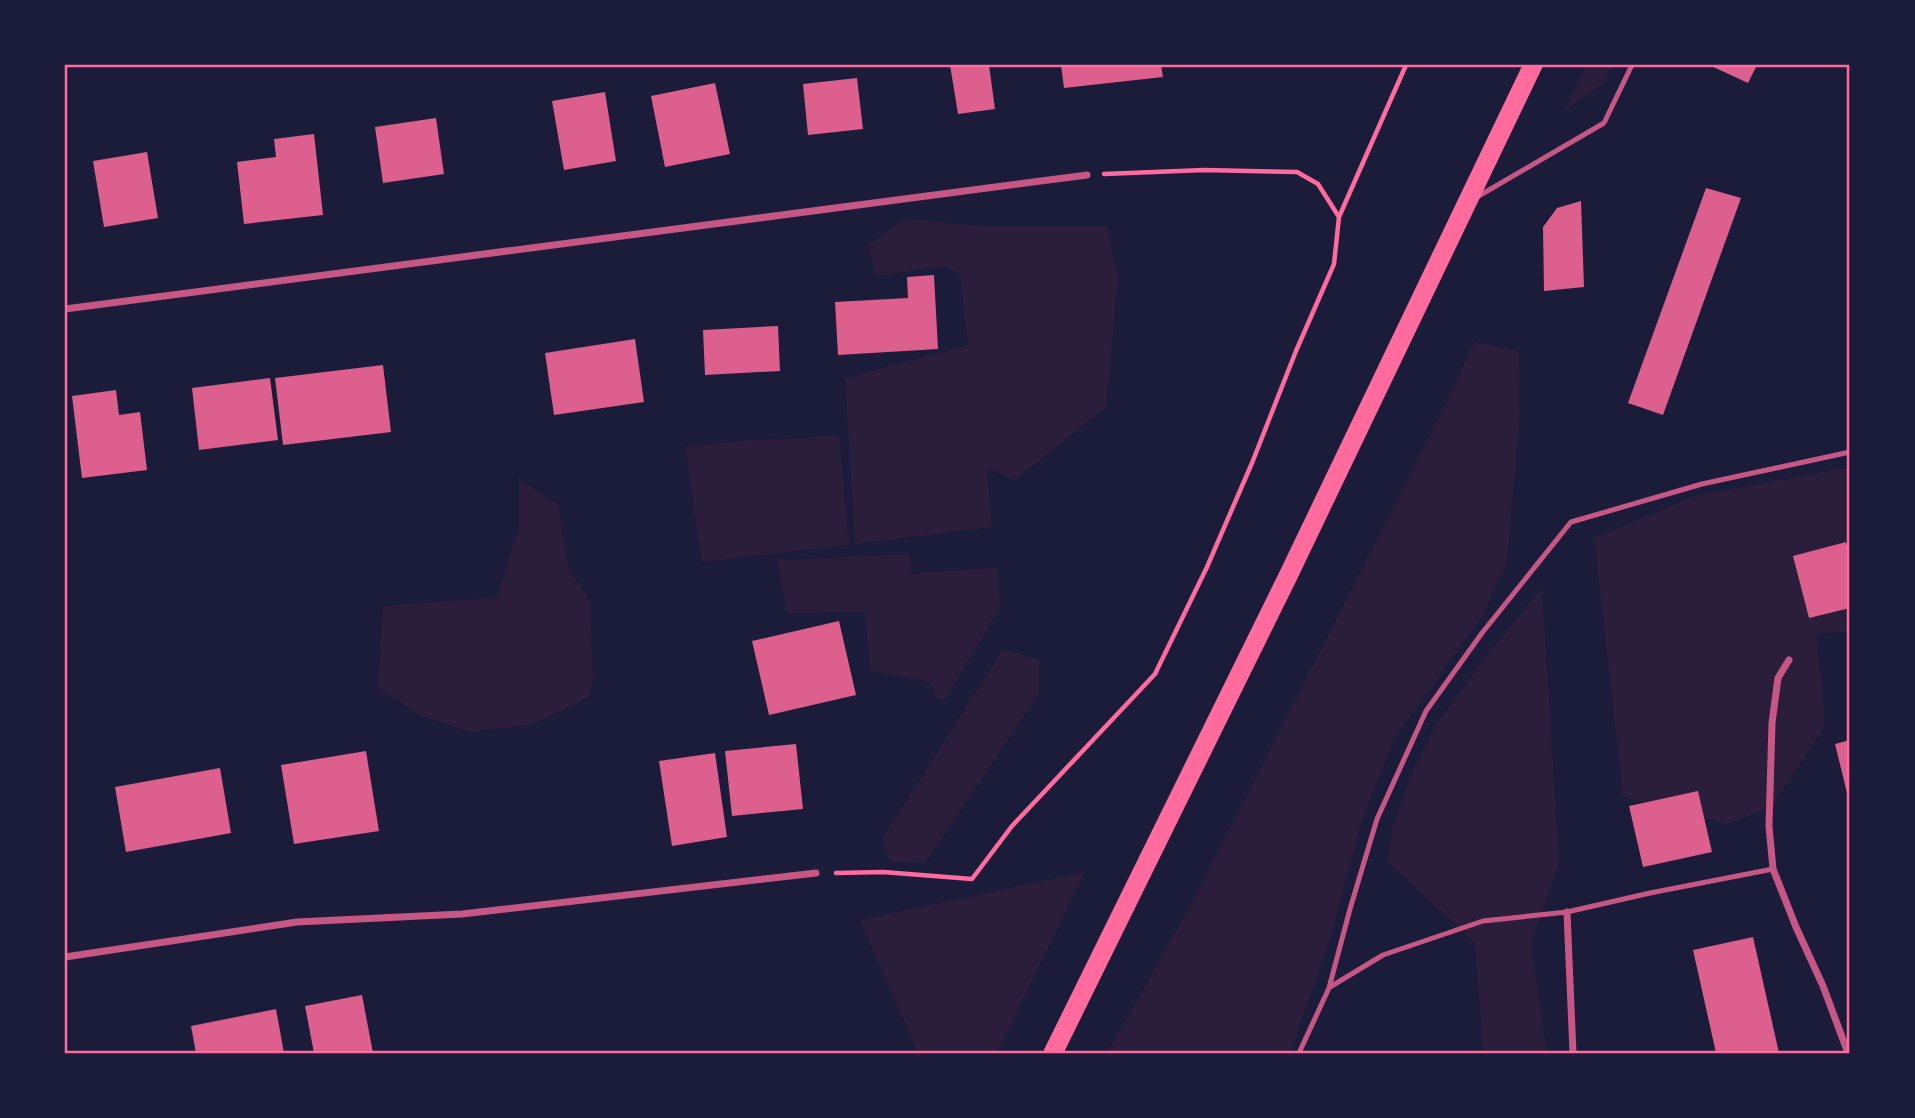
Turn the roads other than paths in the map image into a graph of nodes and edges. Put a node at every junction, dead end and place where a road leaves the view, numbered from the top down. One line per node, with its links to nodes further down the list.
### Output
1 (1533, 65): 4 (highway)
2 (1632, 65): 4 (lane)
3 (1087, 174): 5 (street)
4 (1465, 204): 13 (highway)
5 (65, 309)
6 (1850, 452): 12 (lane)
7 (1789, 660): 8 (street)
8 (1773, 869): 10 (lane); 16 (street)
9 (816, 873): 11 (street)
10 (1567, 912): 12 (lane); 15 (street)
11 (65, 957)
12 (1329, 988): 14 (lane)
13 (1053, 1053)
14 (1299, 1053)
15 (1573, 1053)
16 (1849, 1053)

